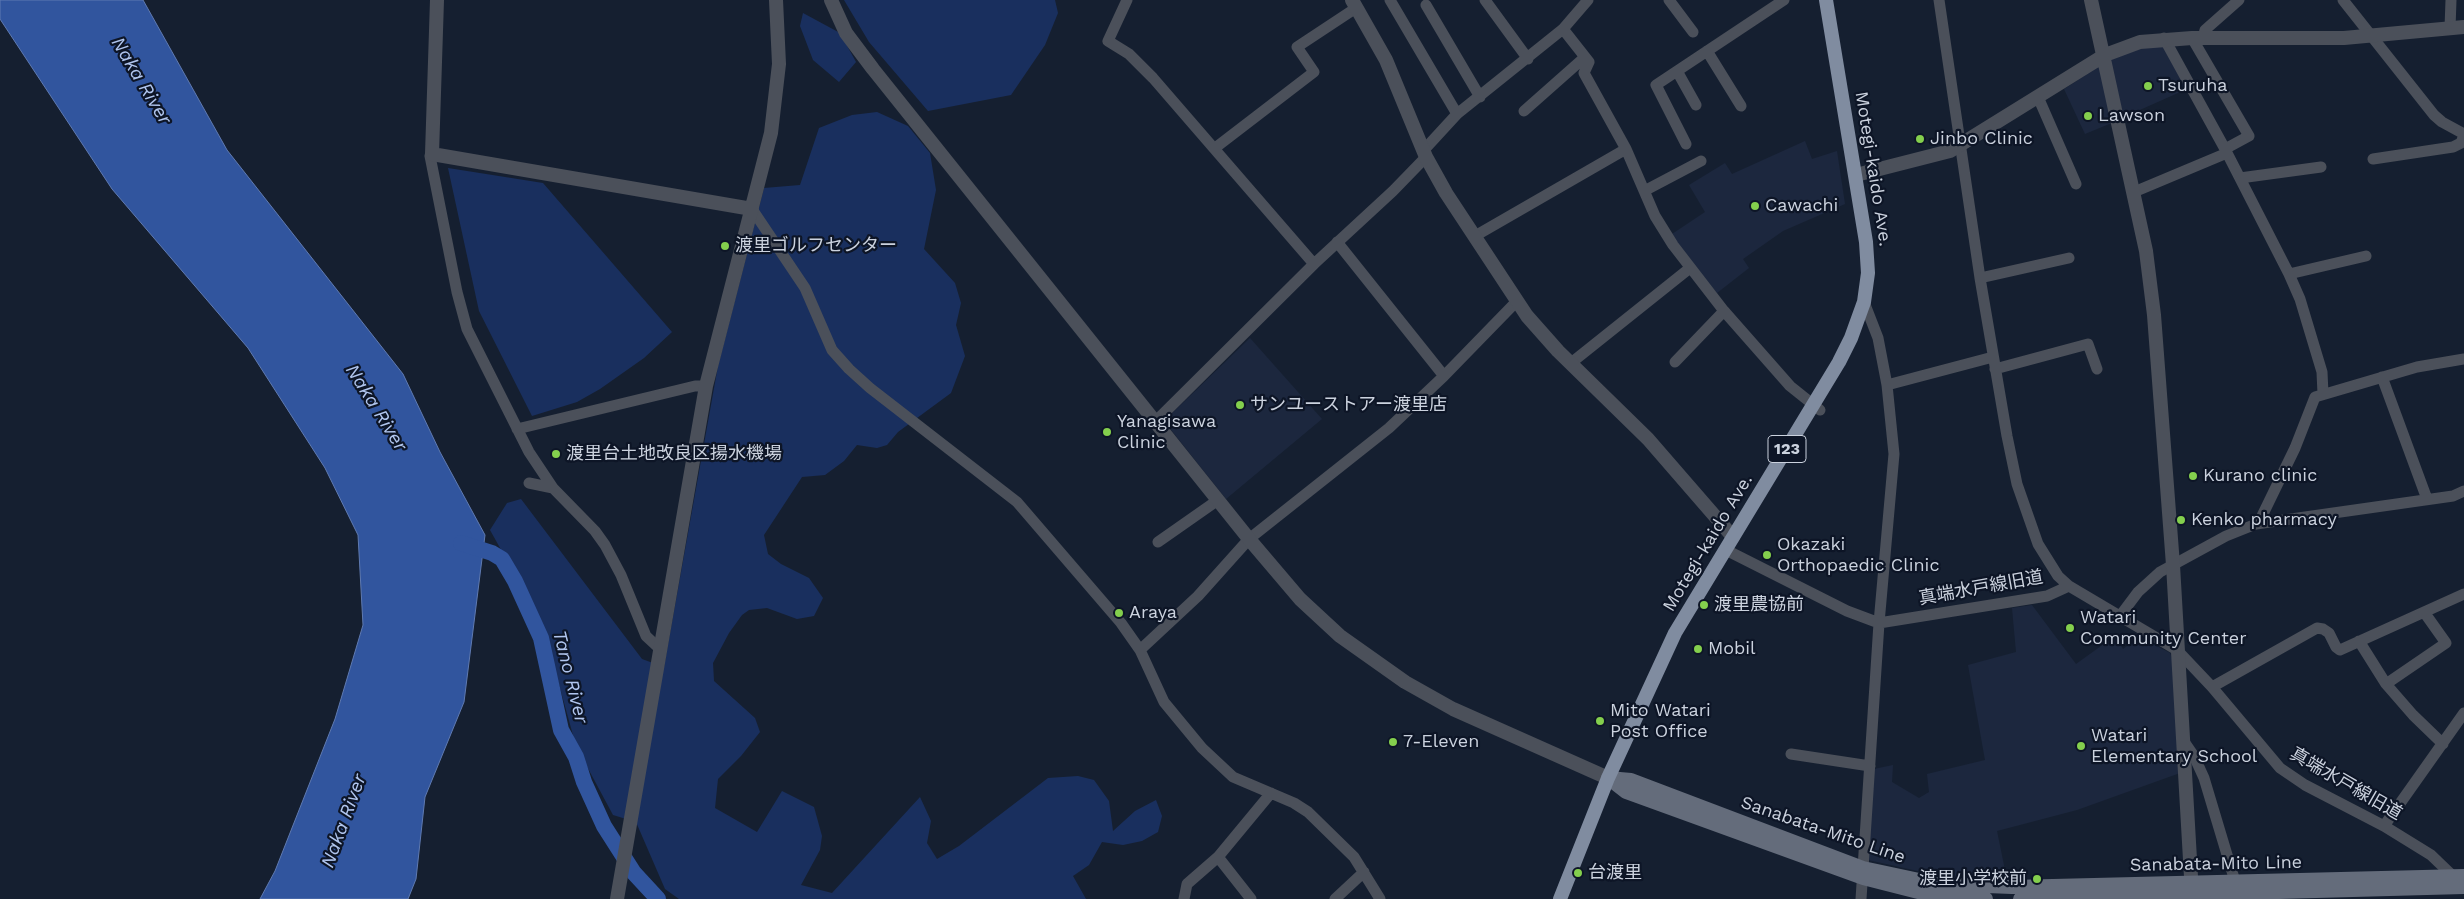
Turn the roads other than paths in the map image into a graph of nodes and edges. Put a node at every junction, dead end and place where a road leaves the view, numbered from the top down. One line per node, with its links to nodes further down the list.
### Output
1 (437, 0): 41 (street)
2 (776, 0): 51 (street)
3 (831, 0): 74 (street)
4 (1127, 0): 38 (street)
5 (1390, 0): 34 (street)
6 (1484, 0): 27 (street)
7 (1588, 0): 19 (street)
8 (1669, 0): 20 (street)
9 (1784, 0): 24 (street)
10 (1826, 0): 46 (highway, Motegi-kaido Ave. / 123)
11 (1939, 0): 37 (street)
12 (2091, 0): 25 (street)
13 (2239, 0): 23 (street)
14 (2343, 0): 21 (street)
15 (2451, 0): 18 (street)
16 (1354, 4): 38 (street); 42 (street)
17 (1426, 5): 29 (street)
18 (2457, 28): 21 (street)
19 (1563, 29): 26 (street); 27 (street)
20 (1694, 32)
21 (2372, 36): 23 (street); 35 (street)
22 (2164, 38): 23 (street); 25 (street); 40 (street)
23 (2197, 38): 40 (street)
24 (1708, 51): 28 (street); 32 (street)
25 (2105, 55): 30 (street); 50 (street)
26 (1585, 57): 33 (street); 39 (street)
27 (1528, 59): 29 (street)
28 (1677, 71): 31 (street); 36 (street)
29 (1480, 97): 34 (street)
30 (2038, 97): 37 (street); 48 (street)
31 (1696, 105)
32 (1741, 106)
33 (1524, 111)
34 (1457, 114): 42 (street)
35 (2464, 135): 43 (street)
36 (1686, 144)
37 (1960, 145): 46 (street); 59 (street)
38 (1215, 148): 56 (street)
39 (1626, 149): 49 (street); 52 (street)
40 (2226, 151): 47 (street); 50 (street)
41 (432, 154): 51 (street); 75 (street)
42 (1424, 154): 52 (street); 53 (street)
43 (2373, 159)
44 (1700, 161): 49 (street)
45 (2321, 167): 47 (street)
46 (1856, 175): 61 (highway, Motegi-kaido Ave. / 123)
47 (2240, 178): 58 (street)
48 (2076, 184)
49 (1646, 190): 57 (street)
50 (2134, 192): 86 (street)
51 (752, 209): 71 (street); 94 (street)
52 (1475, 236): 60 (street)
53 (1337, 242): 56 (street); 68 (street)
54 (2366, 256): 58 (street)
55 (2069, 258): 59 (street)
56 (1314, 264): 74 (street)
57 (1690, 268): 62 (street); 65 (street)
58 (2289, 274): 72 (street)
59 (1980, 278): 66 (street)
60 (1517, 301): 65 (street); 68 (street)
61 (1864, 302): 70 (street); 73 (highway, Motegi-kaido Ave. / 123)
62 (1724, 311): 64 (street); 73 (street)
63 (2464, 359): 69 (street)
64 (1675, 362)
65 (1571, 363): 82 (street)
66 (1994, 363): 67 (street); 70 (street); 87 (street)
67 (2097, 369)
68 (1444, 376): 83 (street)
69 (2382, 377): 72 (street); 79 (street)
70 (1887, 385): 91 (street)
71 (706, 386): 75 (street); 93 (street)
72 (2323, 394): 81 (street)
73 (1817, 408): 82 (highway, Motegi-kaido Ave. / 123)
74 (1155, 422): 80 (street)
75 (517, 429): 77 (street)
76 (529, 483): 77 (street)
77 (553, 488): 93 (street)
78 (2464, 491): 79 (street)
79 (2427, 499): 81 (street)
80 (1218, 500): 83 (street); 84 (street)
81 (2256, 524): 86 (street)
82 (1733, 538): 85 (highway, Motegi-kaido Ave. / 123)
83 (1249, 539): 94 (street); 103 (street)
84 (1158, 542)
85 (1726, 550): 91 (street, 真端水戸線旧道); 103 (highway, Motegi-kaido Ave. / 123)
86 (2173, 565): 90 (street); 95 (street)
87 (2069, 586): 90 (street, 真端水戸線旧道); 91 (street, 真端水戸線旧道)
88 (2464, 594): 89 (street)
89 (2424, 612): 92 (street); 96 (street)
90 (2120, 616): 95 (street, 真端水戸線旧道)
91 (1879, 623): 102 (street)
92 (2359, 642): 96 (street); 97 (street)
93 (660, 649): 112 (street)
94 (1140, 650): 104 (street)
95 (2177, 650): 97 (street, 真端水戸線旧道); 99 (street)
96 (2386, 684): 100 (street)
97 (2212, 687): 105 (street, 真端水戸線旧道)
98 (2464, 713): 100 (street)
99 (2183, 740): 110 (street); 111 (street)
100 (2443, 744): 105 (street)
101 (1791, 754): 102 (street)
102 (1870, 766): 108 (street)
103 (1608, 778): 108 (main road, Sanabata-Mito Line); 117 (highway, Motegi-kaido Ave. / 123)
104 (1271, 794): 106 (street); 107 (street)
105 (2384, 826): 109 (street, 真端水戸線旧道)
106 (1218, 857): 113 (street); 114 (street)
107 (1364, 872): 115 (street); 116 (street)
108 (1863, 873): 111 (main road, Sanabata-Mito Line); 118 (street); 119 (main road, Sanabata-Mito Line)
109 (2462, 882): 110 (main road, Sanabata-Mito Line)
110 (2238, 891): 111 (main road, Sanabata-Mito Line)
111 (2192, 892): 121 (main road, Sanabata-Mito Line)
112 (617, 899)
113 (1184, 899)
114 (1251, 899)
115 (1335, 899)
116 (1380, 899)
117 (1560, 899)
118 (1861, 899)
119 (1986, 899)
120 (2008, 899): 121 (main road, Sanabata-Mito Line)
121 (2017, 899)

